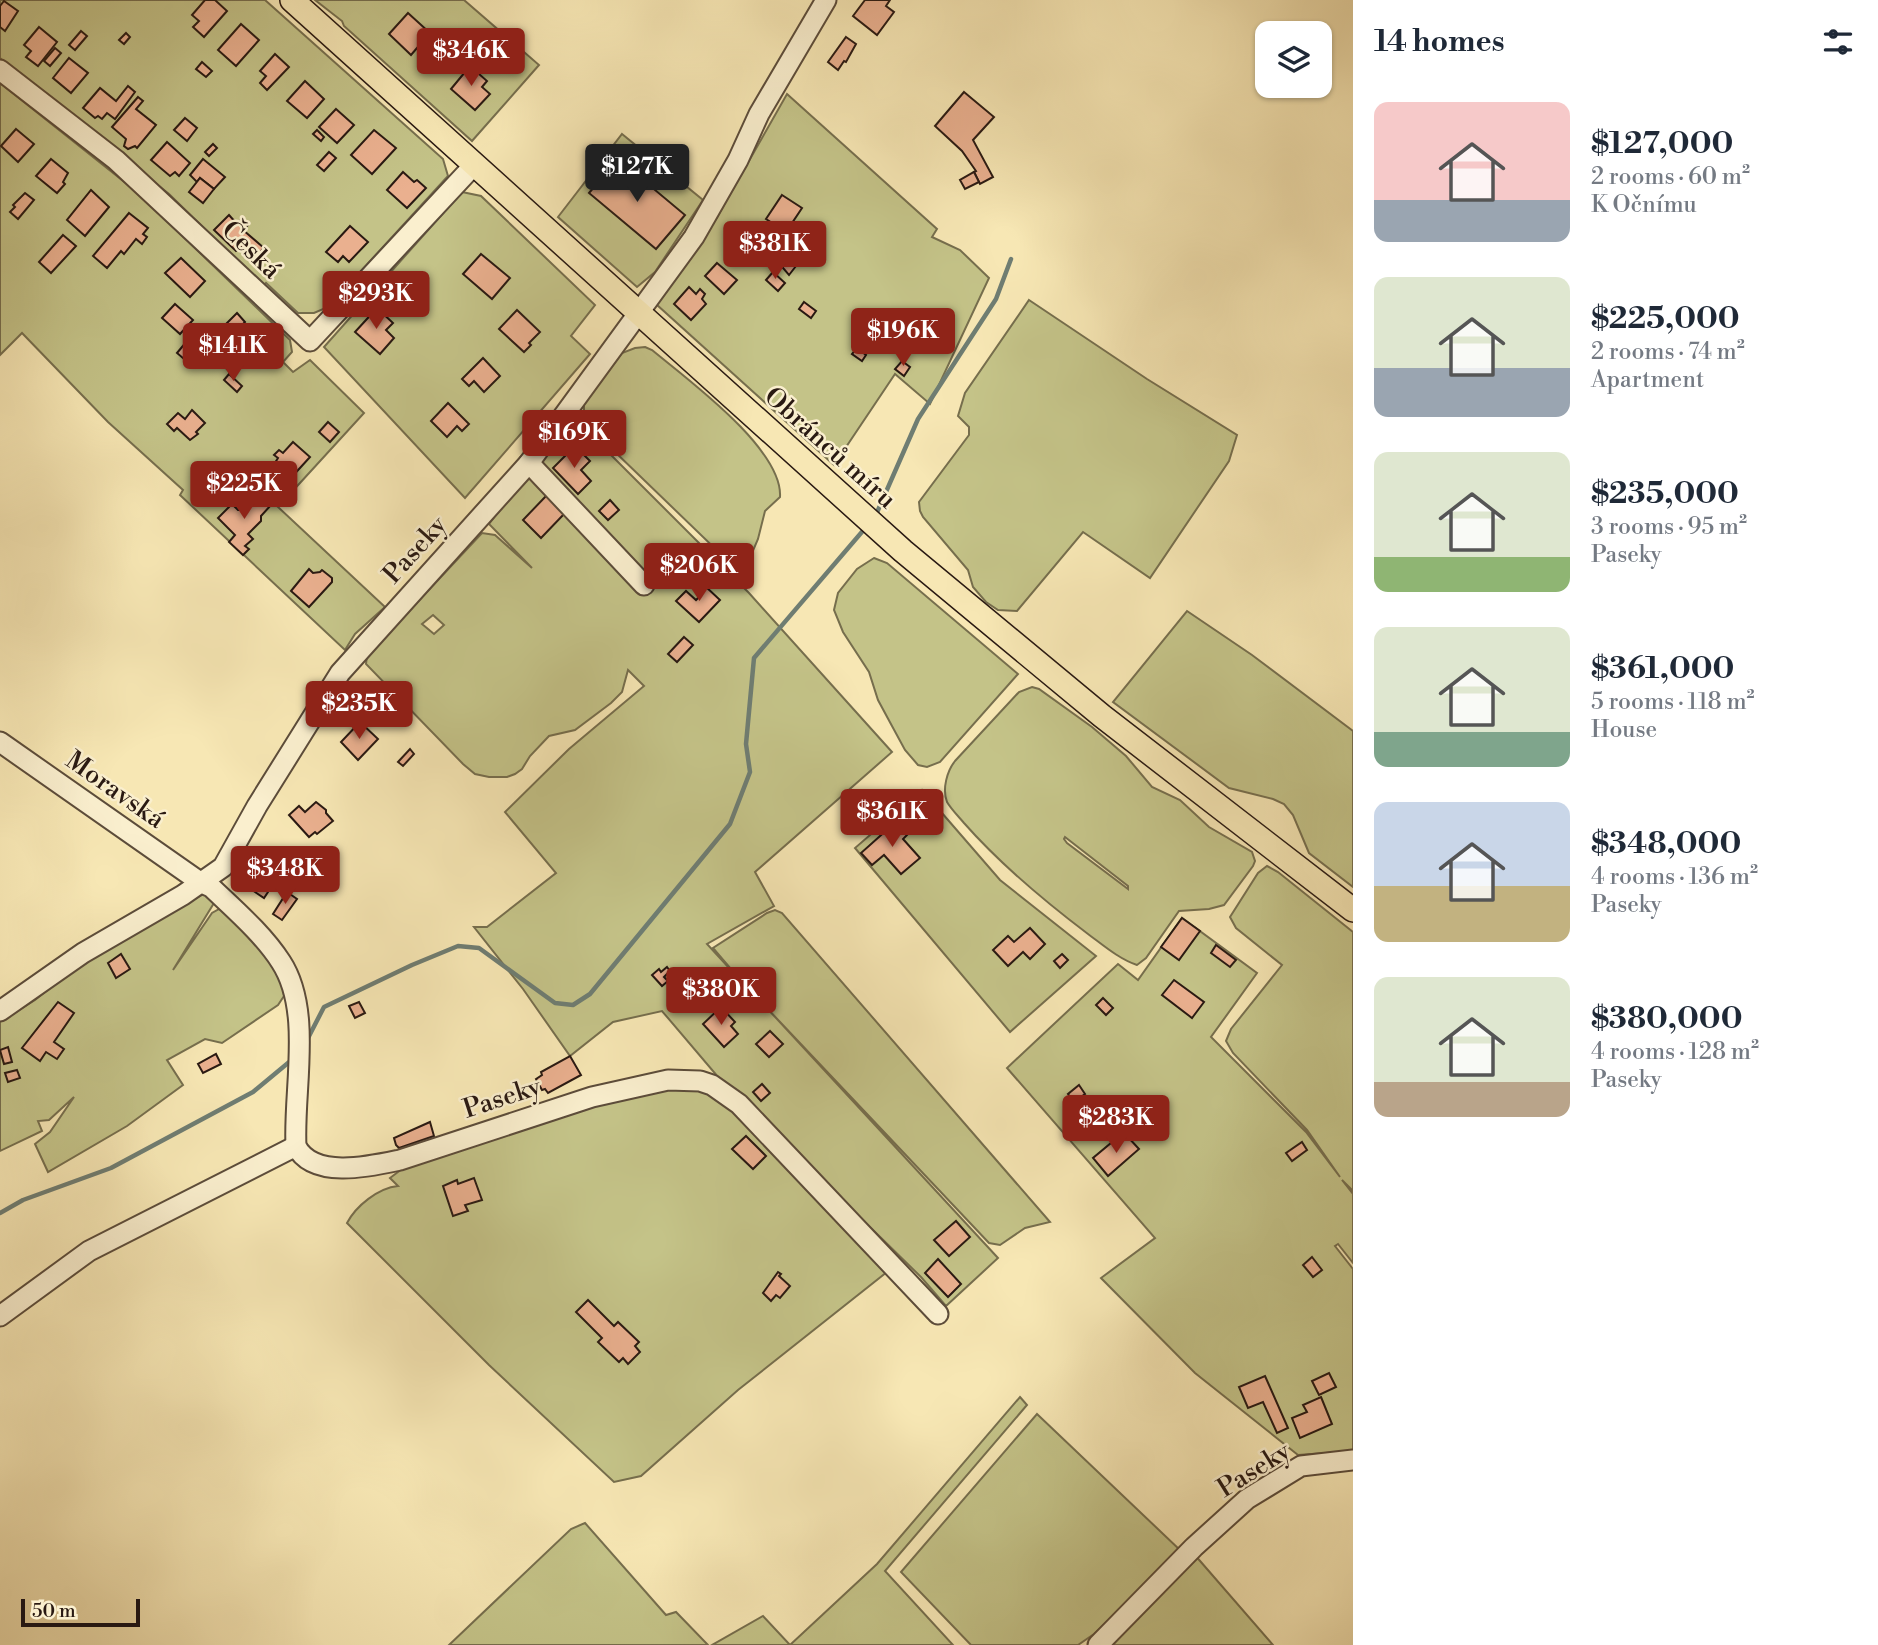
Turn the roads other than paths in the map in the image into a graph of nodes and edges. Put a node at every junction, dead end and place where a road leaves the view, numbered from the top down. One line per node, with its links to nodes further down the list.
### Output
1 (292, 0): 4 (main road, Obránců míru)
2 (826, 0): 5 (street, Paseky)
3 (0, 70): 4 (street, Česká)
4 (475, 164): 5 (main road, Obránců míru)
5 (639, 314): 6 (street, Paseky); 10 (main road, Obránců míru)
6 (529, 463): 7 (street); 9 (street, Paseky)
7 (644, 585)
8 (0, 742): 9 (street, Moravská)
9 (200, 882): 11 (street, Paseky); 12 (street)
10 (1353, 910)
11 (0, 1011)
12 (296, 1146): 13 (street, Paseky); 14 (street)
13 (938, 1314)
14 (0, 1316)
15 (1353, 1460): 16 (street, Paseky)
16 (1098, 1645)

